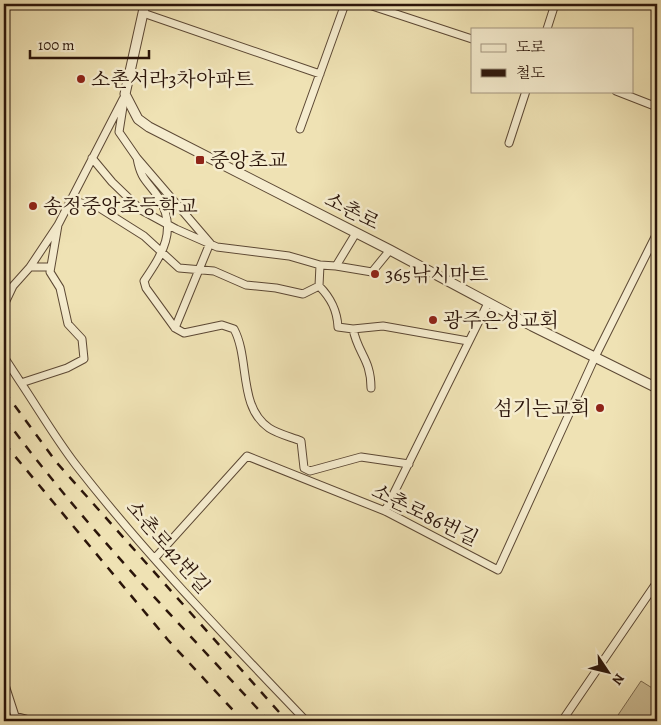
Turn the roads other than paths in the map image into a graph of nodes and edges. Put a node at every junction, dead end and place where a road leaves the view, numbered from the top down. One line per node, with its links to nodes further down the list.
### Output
1 (345, 4): 7 (street)
2 (366, 4): 6 (street)
3 (555, 4): 5 (street)
4 (144, 8): 7 (street); 10 (street)
5 (547, 28)
6 (471, 39)
7 (320, 74): 12 (street)
8 (526, 92): 13 (street)
9 (619, 92): 11 (street)
10 (125, 94): 14 (street); 15 (street); 19 (street, 소촌로)
11 (657, 107)
12 (300, 129)
13 (509, 143)
14 (92, 158): 16 (street); 18 (street)
15 (137, 158): 18 (street); 21 (street)
16 (69, 200): 17 (street); 23 (street)
17 (58, 225): 26 (street); 27 (street)
18 (168, 225): 21 (street); 23 (street)
19 (356, 233): 22 (street, 소촌로); 25 (street)
20 (657, 233): 36 (street)
21 (210, 243): 24 (street); 28 (street)
22 (390, 250): 25 (street); 30 (street, 소촌로)
23 (163, 252): 28 (street); 32 (street)
24 (320, 265): 25 (street); 29 (street)
25 (336, 266)
26 (30, 267): 27 (street); 31 (street)
27 (50, 268): 37 (street)
28 (198, 271): 29 (street); 32 (street)
29 (319, 286): 33 (street)
30 (488, 303): 34 (street); 36 (street, 소촌로)
31 (4, 304)
32 (176, 328): 40 (street)
33 (353, 329): 34 (street); 38 (street)
34 (468, 341): 40 (street)
35 (4, 357): 37 (street, 소촌로42번길)
36 (595, 357): 39 (street, 소촌로); 41 (street, 소촌로86번길)
37 (21, 383): 42 (street, 소촌로42번길)
38 (371, 388)
39 (657, 388)
40 (409, 464): 41 (street)
41 (385, 511): 42 (street, 소촌로86번길)
42 (155, 558): 47 (street, 소촌로42번길)
43 (657, 582): 48 (street)
44 (4, 684): 45 (street)
45 (16, 719): 46 (street)
46 (33, 721)
47 (306, 721)
48 (562, 721)

